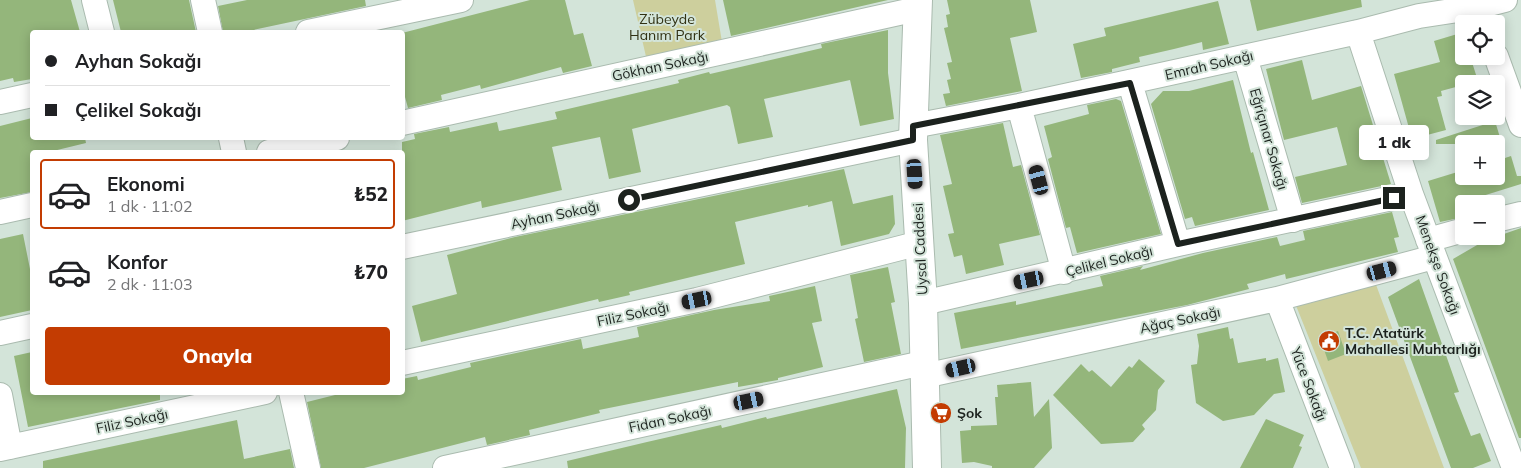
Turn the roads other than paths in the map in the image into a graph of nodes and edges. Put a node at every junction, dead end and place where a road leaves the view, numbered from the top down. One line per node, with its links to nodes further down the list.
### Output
1 (94, 0): 8 (street)
2 (203, 0): 9 (street)
3 (461, 0): 10 (street)
4 (1505, 0): 7 (street, Emrah Sokağı)
5 (917, 4): 18 (street, Gökhan Sokağı); 20 (street, Uysal Caddesi)
6 (1417, 8): 7 (street, Emrah Sokağı); 11 (street, Emrah Sokağı)
7 (1481, 15)
8 (102, 30)
9 (210, 30)
10 (318, 30)
11 (1358, 32): 12 (street, Emrah Sokağı); 23 (street, Menekşe Sokağı)
12 (1245, 57): 14 (street, Emrah Sokağı); 28 (street, Eğriçınar Sokağı)
13 (1499, 65): 19 (street)
14 (1130, 83): 17 (street, Emrah Sokağı); 31 (street)
15 (30, 95): 16 (street)
16 (0, 102)
17 (1019, 106): 20 (street, Emrah Sokağı); 34 (street)
18 (405, 122)
19 (1521, 125)
20 (913, 133): 30 (street, Uysal Caddesi); 32 (street, Ayhan Sokağı)
21 (327, 140): 22 (street)
22 (279, 150)
23 (1412, 194): 28 (street, Çelikel Sokağı); 33 (street, Menekşe Sokağı)
24 (30, 205): 25 (street)
25 (0, 212)
26 (1521, 214): 27 (street)
27 (1505, 218)
28 (1293, 220): 31 (street, Çelikel Sokağı)
29 (1455, 235): 33 (street, Ağaç Sokağı)
30 (920, 243): 36 (street, Uysal Caddesi); 39 (street, Filiz Sokağı)
31 (1178, 244): 34 (street, Çelikel Sokağı)
32 (405, 246)
33 (1431, 248): 35 (street, Ağaç Sokağı); 49 (street, Menekşe Sokağı)
34 (1064, 272): 36 (street, Çelikel Sokağı)
35 (1277, 299): 40 (street, Ağaç Sokağı); 48 (street, Yüce Sokağı)
36 (923, 303): 40 (street, Uysal Caddesi)
37 (30, 326): 38 (street)
38 (0, 333)
39 (405, 362)
40 (924, 370): 46 (street, Fidan Sokağı); 47 (street, Uysal Caddesi)
41 (0, 395): 44 (street)
42 (251, 395): 44 (street, Filiz Sokağı)
43 (292, 395): 45 (street)
44 (5, 448)
45 (308, 468)
46 (445, 468)
47 (927, 468)
48 (1342, 468)
49 (1514, 468)

